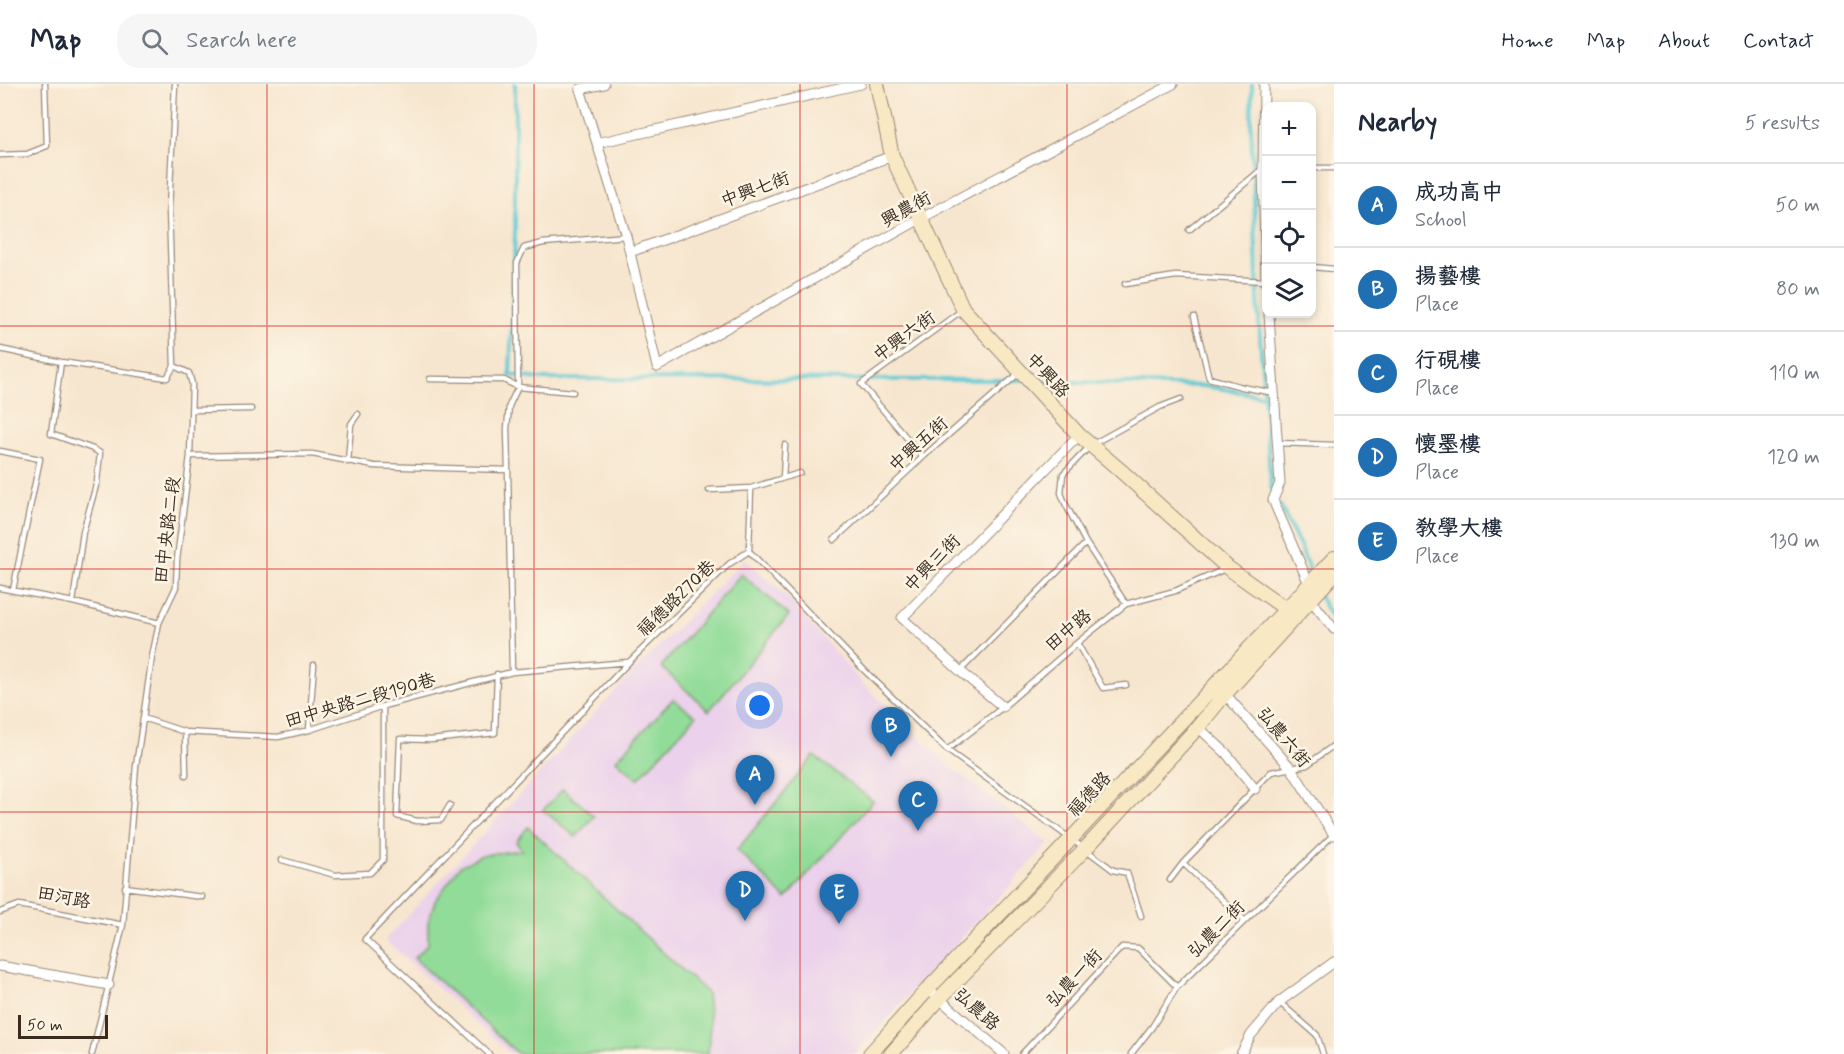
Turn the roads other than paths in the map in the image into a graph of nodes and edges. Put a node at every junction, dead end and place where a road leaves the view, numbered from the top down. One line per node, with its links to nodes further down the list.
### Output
1 (45, 84): 9 (lane)
2 (175, 84): 30 (lane)
3 (604, 84): 8 (street)
4 (861, 84): 8 (street)
5 (877, 84): 10 (street, 中興路)
6 (1173, 84): 16 (street, 興農街)
7 (1264, 84): 11 (street)
8 (597, 143): 18 (street)
9 (0, 155)
10 (891, 156): 16 (street, 中興路); 19 (street, 中興七街)
11 (1265, 156)
12 (1316, 168): 13 (lane)
13 (1334, 168)
14 (1262, 171): 17 (lane)
15 (1265, 210): 20 (street)
16 (920, 219): 19 (street, 興農街); 25 (street, 中興路)
17 (1189, 230)
18 (626, 236): 19 (street); 33 (lane)
19 (630, 252)
20 (1266, 264)
21 (1316, 267): 22 (lane)
22 (1334, 269)
23 (1262, 283): 24 (lane)
24 (1125, 284)
25 (963, 309): 31 (street, 中興路); 47 (lane, 中興六街)
26 (1194, 318): 35 (lane)
27 (1269, 318): 35 (street)
28 (0, 349): 29 (lane)
29 (61, 362): 30 (lane); 64 (lane)
30 (174, 366): 38 (lane, 田中央路二段)
31 (1022, 371): 40 (street, 中興路); 47 (lane, 中興五街)
32 (430, 379): 33 (lane)
33 (518, 387): 34 (lane); 49 (lane)
34 (573, 392)
35 (1274, 393): 41 (street)
36 (1181, 399): 42 (lane)
37 (250, 409): 38 (lane)
38 (193, 410): 46 (lane, 田中央路二段)
39 (358, 414): 48 (lane)
40 (1079, 435): 42 (street, 中興路); 73 (street, 中興三街)
41 (1278, 443): 43 (lane); 60 (street)
42 (1091, 445): 55 (lane); 58 (street, 中興路)
43 (1334, 445)
44 (785, 446): 51 (lane)
45 (0, 451): 62 (lane)
46 (190, 456): 48 (lane); 67 (lane, 田中央路二段)
47 (923, 457): 54 (lane, 中興五街)
48 (348, 462): 49 (lane)
49 (508, 470): 72 (lane)
50 (800, 473): 51 (lane)
51 (783, 478): 52 (lane)
52 (751, 488): 53 (lane); 56 (lane)
53 (709, 490)
54 (834, 540)
55 (1086, 543): 65 (lane); 73 (lane)
56 (749, 551): 70 (lane, 福德路270巷); 84 (lane)
57 (1334, 558): 60 (street, 福德路)
58 (1228, 568): 65 (lane, 田中路); 66 (street, 中興路)
59 (1334, 574): 63 (street, 福德路)
60 (1309, 584): 63 (street); 66 (street, 福德路)
61 (0, 588): 62 (lane)
62 (13, 590): 64 (lane)
63 (1311, 600): 66 (street, 福德路); 68 (street)
64 (73, 602): 67 (lane)
65 (1126, 604): 69 (lane, 田中路)
66 (1290, 613): 76 (street, 福德路); 90 (street, 福德路)
67 (159, 623): 79 (lane, 田中央路二段)
68 (1334, 629)
69 (1077, 643): 75 (lane); 78 (lane, 田中路)
70 (629, 662): 72 (lane, 田中央路二段190巷); 109 (lane, 福德路270巷)
71 (314, 665): 81 (lane)
72 (512, 672): 74 (lane, 田中央路二段190巷)
73 (960, 672): 78 (street, 中興三街)
74 (497, 674): 77 (lane, 田中央路二段190巷); 88 (lane)
75 (1126, 685)
76 (1225, 694): 80 (street, 福德路); 85 (street, 弘農六街)
77 (383, 706): 81 (lane, 田中央路二段190巷); 92 (lane)
78 (1003, 707): 84 (lane, 田中路)
79 (143, 718): 82 (lane, 田中央路二段190巷); 95 (lane, 田中央路二段)
80 (1198, 727): 87 (street); 91 (street, 福德路)
81 (309, 730): 82 (lane, 田中央路二段190巷)
82 (185, 732): 86 (lane)
83 (1334, 745): 85 (lane)
84 (946, 750): 90 (lane)
85 (1291, 768): 87 (lane); 89 (street, 弘農六街)
86 (186, 775)
87 (1255, 789): 93 (lane)
88 (450, 805)
89 (1334, 834): 99 (lane, 弘農二街)
90 (1071, 839): 91 (lane); 105 (street, 福德路)
91 (1085, 849): 98 (lane); 106 (street, 福德路)
92 (282, 860)
93 (1183, 863): 94 (lane); 99 (lane)
94 (1170, 880)
95 (125, 886): 96 (lane); 100 (lane, 田中央路二段)
96 (202, 897)
97 (0, 912): 100 (lane, 田河路)
98 (1141, 916)
99 (1244, 920): 104 (lane, 弘農二街)
100 (123, 925): 103 (lane, 田中央路二段)
101 (1334, 962): 107 (street)
102 (0, 966): 103 (street)
103 (109, 985): 108 (lane, 田中央路二段)
104 (1177, 987): 113 (lane, 弘農一街); 114 (lane, 弘農二街)
105 (928, 989): 106 (street, 弘農路); 110 (street, 福德路)
106 (940, 998): 111 (street, 福德路); 112 (street, 弘農路)
107 (1279, 1002): 115 (street); 116 (lane)
108 (92, 1054)
109 (489, 1054)
110 (870, 1054)
111 (891, 1054)
112 (1004, 1054)
113 (1022, 1054)
114 (1131, 1054)
115 (1241, 1054)
116 (1323, 1054)

